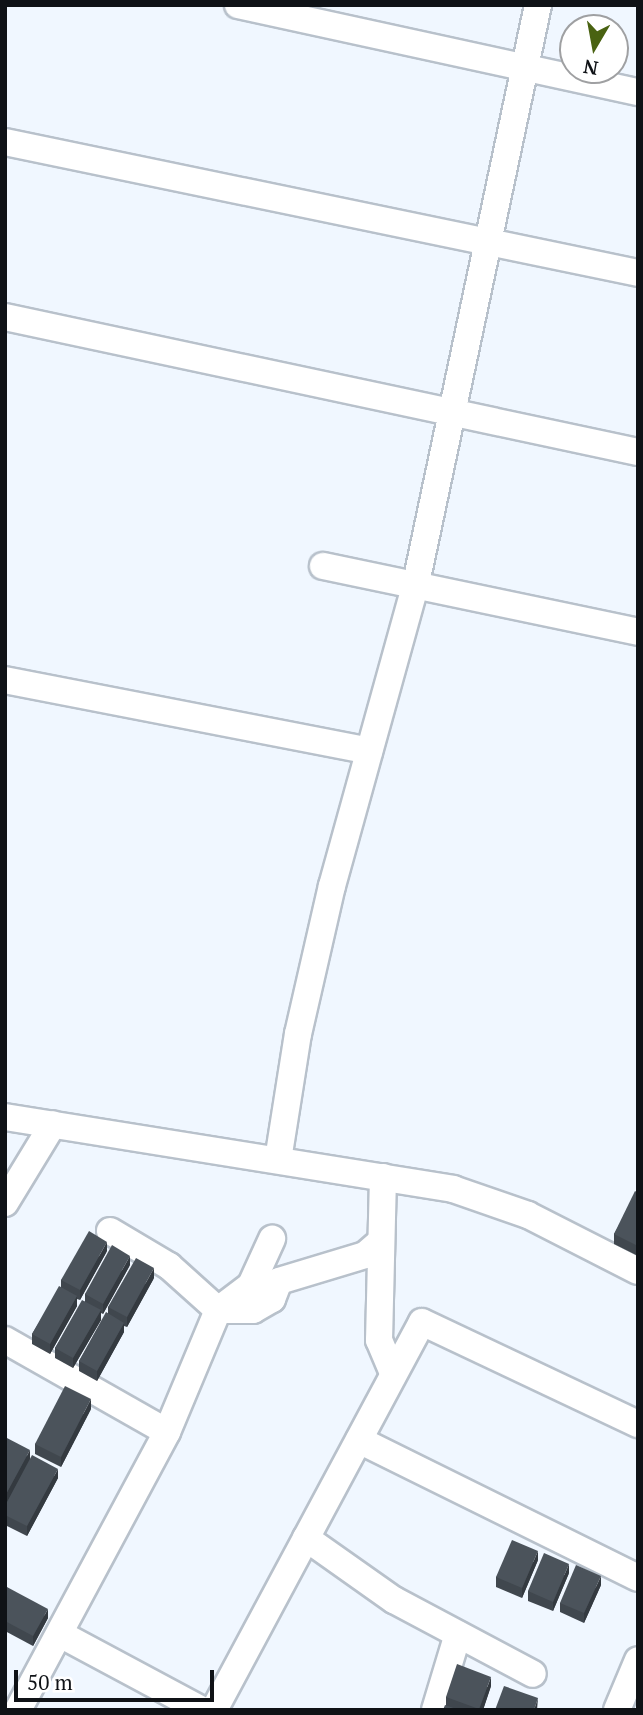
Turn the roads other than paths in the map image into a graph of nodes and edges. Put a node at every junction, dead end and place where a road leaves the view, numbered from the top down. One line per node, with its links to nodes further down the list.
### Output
1 (238, 5): 3 (street)
2 (538, 5): 3 (street)
3 (523, 69): 4 (street); 6 (street)
4 (638, 92)
5 (5, 142): 6 (street)
6 (489, 241): 7 (street); 9 (street)
7 (638, 272)
8 (5, 317): 9 (street)
9 (449, 410): 10 (street); 12 (street)
10 (638, 452)
11 (323, 566): 12 (street)
12 (416, 583): 13 (street); 15 (street)
13 (638, 632)
14 (5, 680): 15 (street)
15 (369, 751): 18 (street)
16 (5, 1117): 17 (street)
17 (53, 1124): 18 (street); 20 (street)
18 (278, 1160): 19 (street)
19 (383, 1177): 23 (street); 24 (street)
20 (5, 1203)
21 (110, 1231): 25 (street)
22 (272, 1238): 25 (street)
23 (381, 1241): 25 (street); 27 (street)
24 (638, 1271)
25 (218, 1310): 29 (street)
26 (5, 1340): 29 (street)
27 (393, 1373): 28 (street); 30 (street)
28 (638, 1424)
29 (167, 1432): 33 (street)
30 (359, 1440): 31 (street); 32 (street)
31 (306, 1538): 34 (street); 39 (street)
32 (638, 1578)
33 (60, 1634): 37 (street); 38 (street)
34 (457, 1634): 36 (street); 40 (street)
35 (638, 1660): 41 (street)
36 (533, 1674)
37 (18, 1710)
38 (202, 1710)
39 (214, 1710)
40 (435, 1710)
41 (617, 1710)

